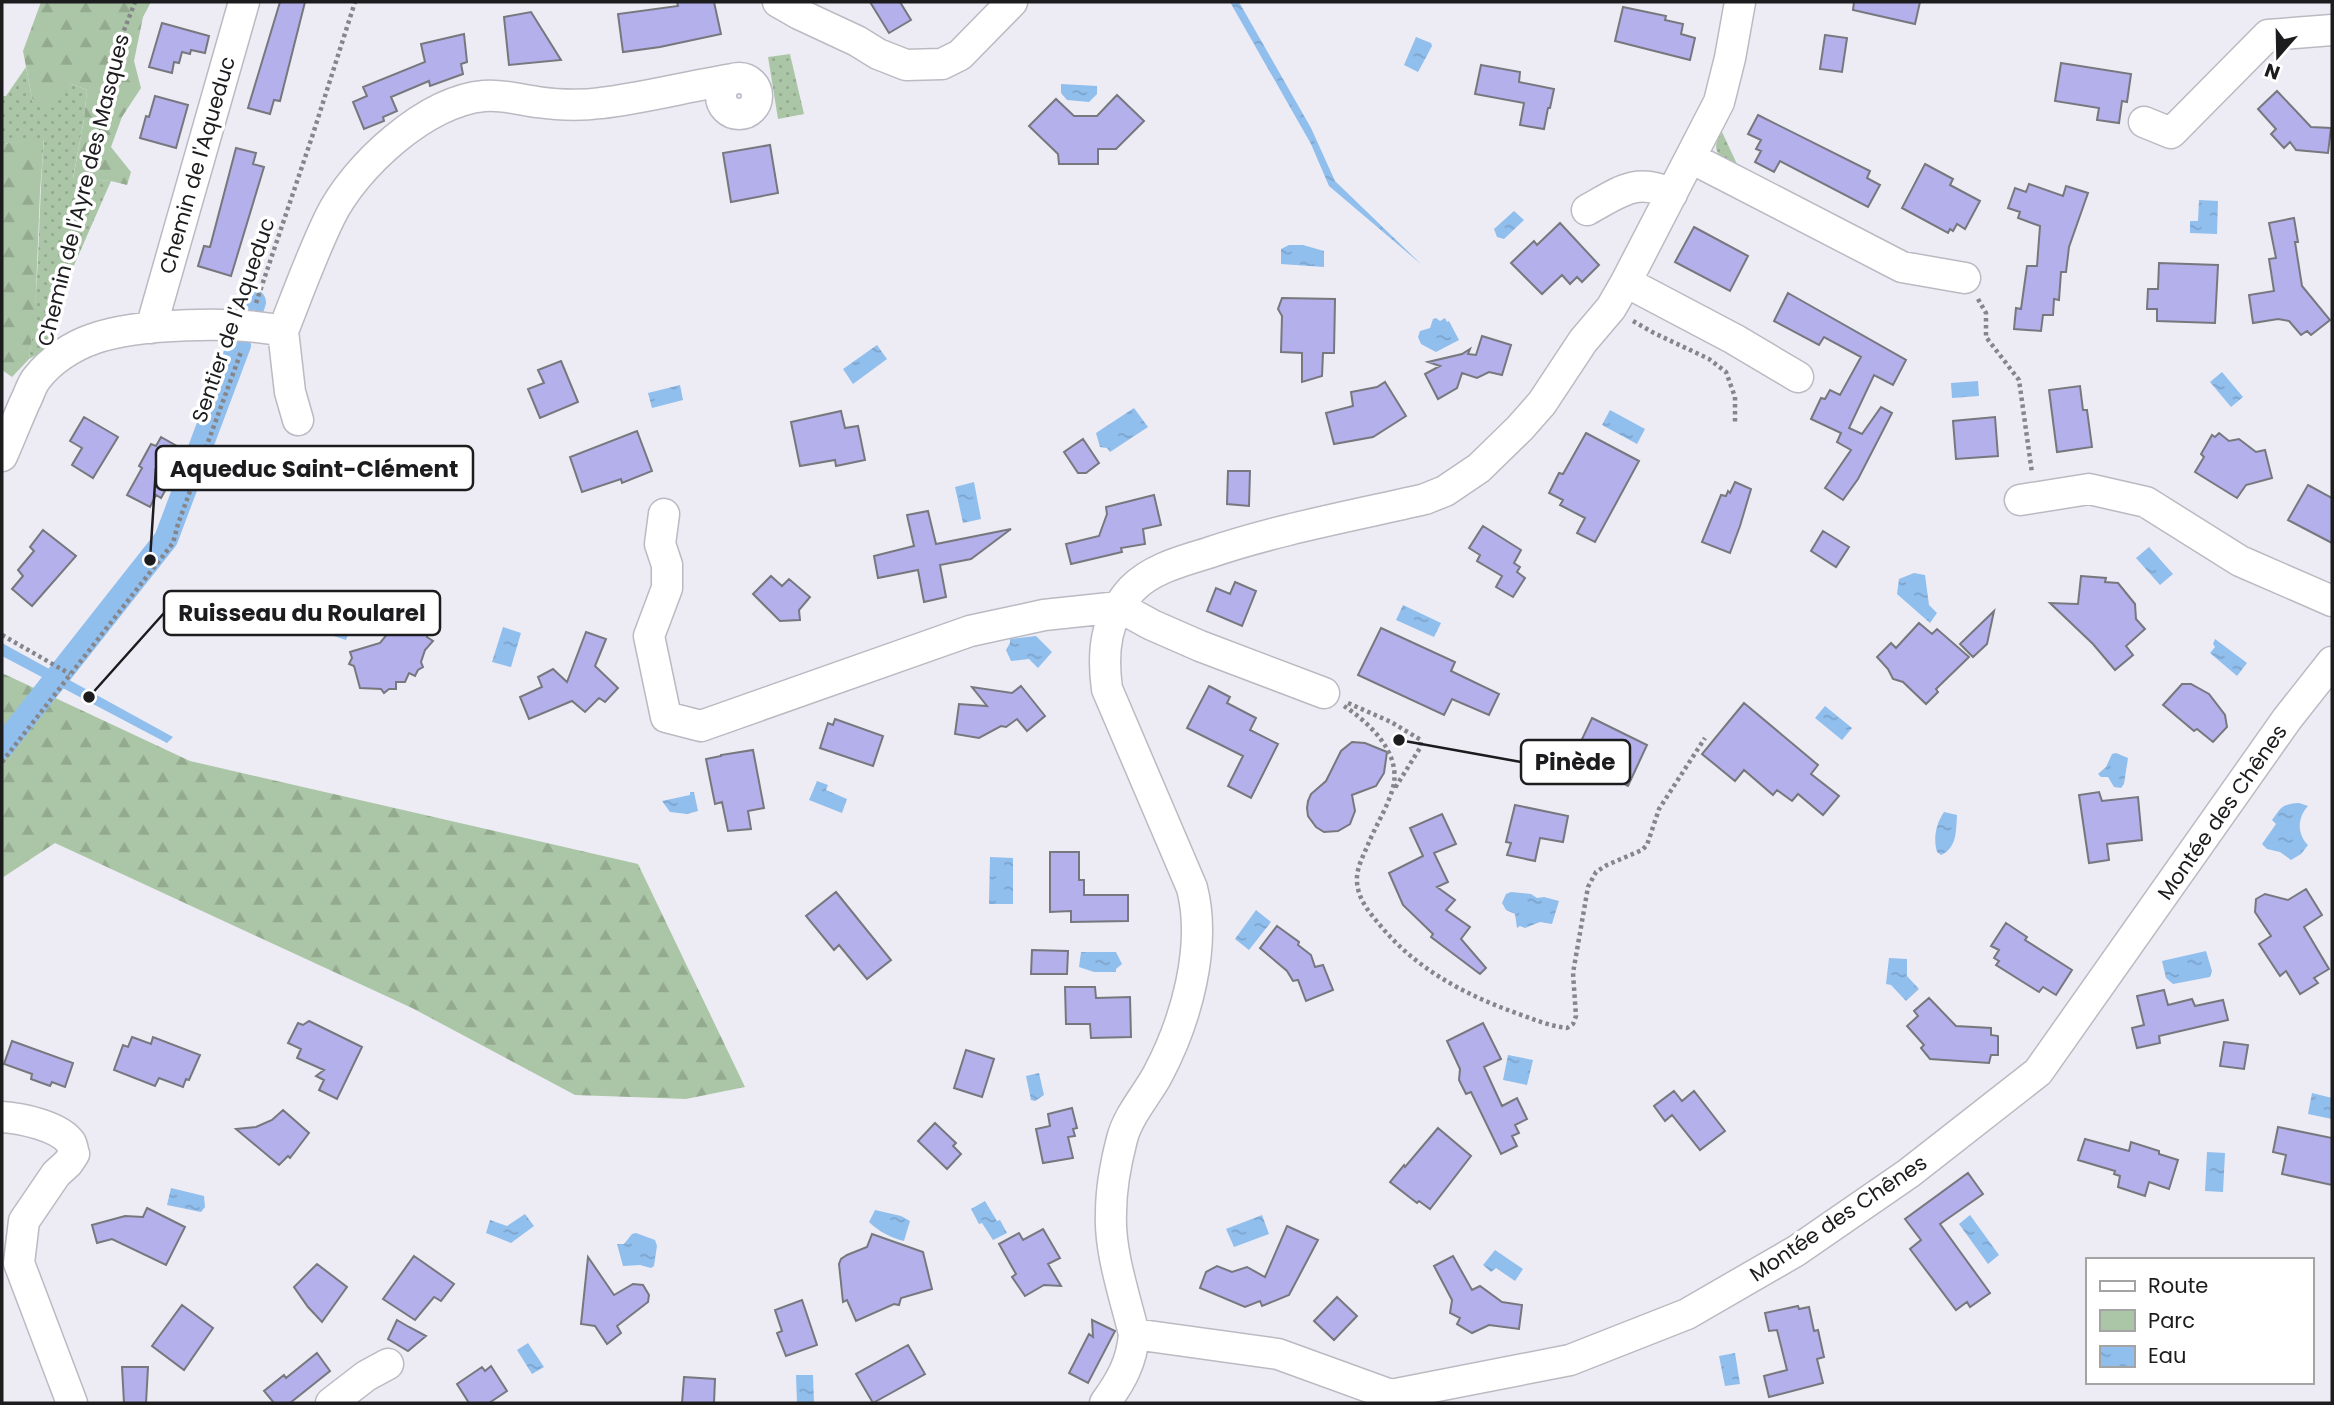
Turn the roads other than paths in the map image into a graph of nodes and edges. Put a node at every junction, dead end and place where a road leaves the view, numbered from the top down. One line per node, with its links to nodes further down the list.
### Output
1 (244, 2): 13 (street, Chemin de l'Aqueduc)
2 (778, 2): 3 (street)
3 (1012, 2)
4 (1741, 2): 8 (street)
5 (2332, 30): 7 (street)
6 (717, 88): 14 (street)
7 (2144, 122)
8 (1691, 158): 9 (street); 11 (street)
9 (1672, 194): 10 (street); 12 (street)
10 (1587, 210)
11 (1965, 278)
12 (1618, 295): 15 (street); 21 (street)
13 (151, 328): 14 (street); 17 (street)
14 (283, 331): 16 (street)
15 (1797, 377)
16 (298, 420)
17 (2, 456)
18 (2020, 500): 20 (street)
19 (664, 514): 21 (street)
20 (2332, 601)
21 (1119, 607): 23 (street); 25 (street)
22 (2332, 662): 25 (street, Montée des Chênes)
23 (1324, 693)
24 (2, 1117): 27 (street)
25 (1134, 1334): 29 (street)
26 (388, 1364): 28 (street)
27 (72, 1403)
28 (331, 1403)
29 (1105, 1403)

